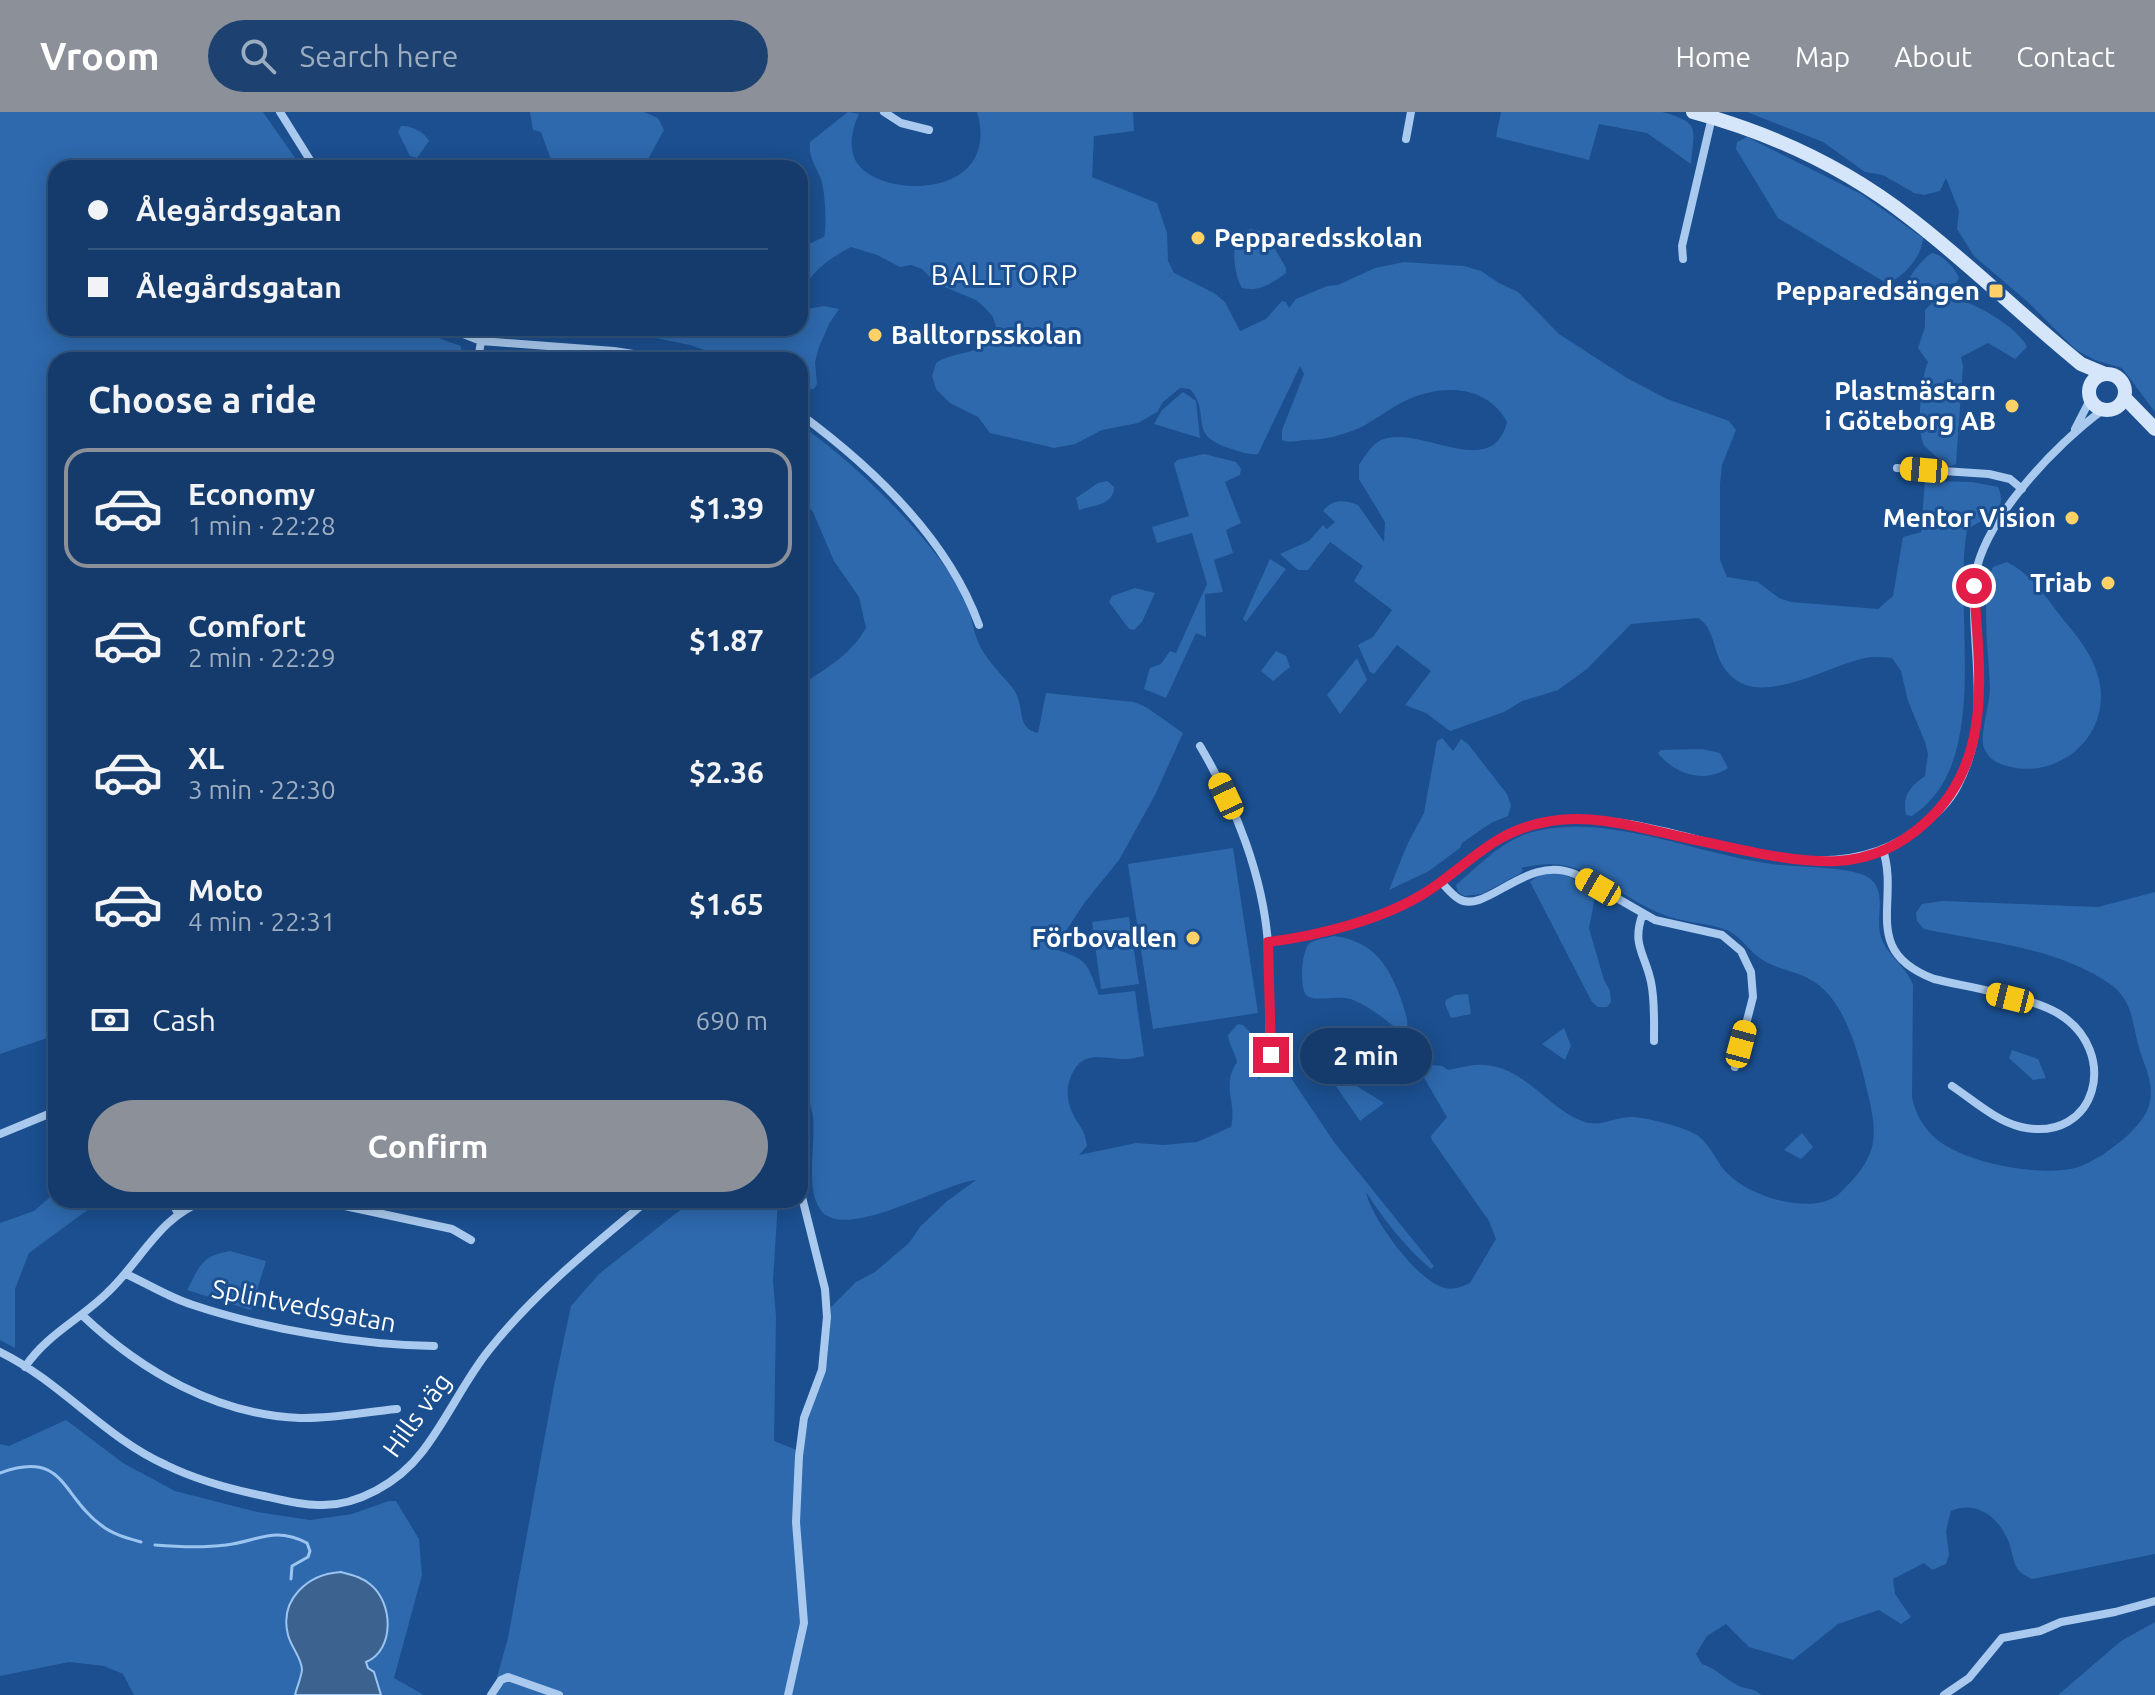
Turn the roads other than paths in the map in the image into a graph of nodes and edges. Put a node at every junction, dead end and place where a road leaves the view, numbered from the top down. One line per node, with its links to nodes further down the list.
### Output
1 (280, 112): 8 (street)
2 (884, 112): 6 (street)
3 (1411, 112): 7 (street)
4 (1693, 112): 5 (street)
5 (1712, 117): 9 (street); 14 (street)
6 (929, 130)
7 (1406, 139)
8 (310, 160)
9 (1683, 259)
10 (468, 336): 11 (street)
11 (481, 341): 12 (street); 13 (street)
12 (479, 352)
13 (620, 352)
14 (2081, 364): 15 (street); 16 (street)
15 (2105, 374): 16 (street); 17 (street)
16 (2091, 391): 18 (street); 21 (street)
17 (2124, 397): 18 (street); 20 (street)
18 (2108, 409): 20 (street); 21 (street)
19 (808, 420): 24 (street)
20 (2152, 426)
21 (2072, 434): 23 (street)
22 (1897, 468): 23 (street)
23 (2022, 489): 26 (street)
24 (979, 625)
25 (1200, 746): 29 (street)
26 (1883, 850): 27 (street); 33 (street)
27 (1441, 882): 28 (street); 29 (street)
28 (1643, 913): 30 (street); 32 (street)
29 (1268, 942): 31 (street)
30 (1654, 1041)
31 (1273, 1059)
32 (1735, 1067)
33 (1952, 1086)
34 (48, 1114): 35 (street)
35 (0, 1134)
36 (175, 1208): 41 (street)
37 (189, 1208): 41 (street)
38 (354, 1208): 42 (street)
39 (638, 1208): 47 (street, Hills väg)
40 (805, 1208): 52 (street)
41 (178, 1213): 43 (street)
42 (471, 1240)
43 (126, 1274): 44 (street); 45 (street, Splintvedsgatan)
44 (82, 1315): 47 (street); 48 (street)
45 (434, 1346)
46 (0, 1352): 47 (street, Hills väg)
47 (25, 1367)
48 (397, 1409)
49 (2155, 1601): 53 (street)
50 (491, 1695): 51 (street)
51 (559, 1695)
52 (788, 1695)
53 (1944, 1695)

